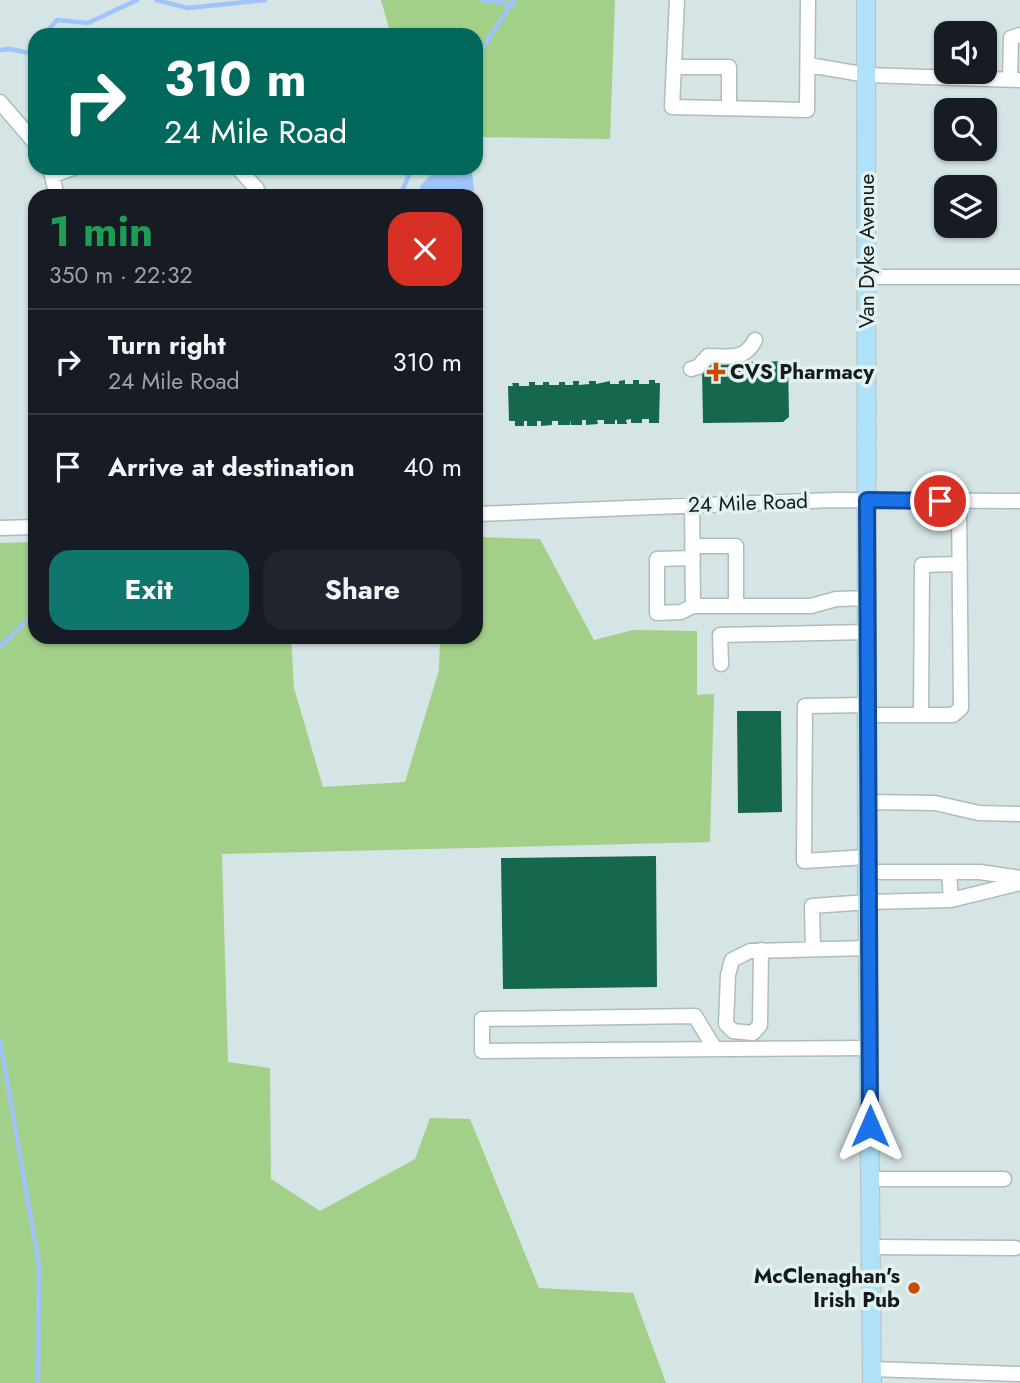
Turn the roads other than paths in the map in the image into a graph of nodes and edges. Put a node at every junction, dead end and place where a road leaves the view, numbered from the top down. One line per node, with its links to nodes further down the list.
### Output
1 (677, 0): 6 (street)
2 (808, 0): 5 (street)
3 (866, 0): 7 (main road, Van Dyke Avenue)
4 (1020, 35): 8 (street)
5 (808, 65): 7 (street); 10 (street)
6 (674, 67): 10 (street); 10 (street)
7 (867, 75): 8 (street); 14 (main road, Van Dyke Avenue)
8 (1015, 80)
9 (0, 102): 11 (street)
10 (729, 108)
11 (28, 135)
12 (244, 175): 13 (street)
13 (257, 189)
14 (867, 276): 15 (street); 18 (main road, Van Dyke Avenue)
15 (1020, 277)
16 (755, 340): 17 (street)
17 (691, 369)
18 (867, 500): 19 (street, 24 Mile Road); 21 (street, 24 Mile Road); 27 (main road, Van Dyke Avenue)
19 (959, 501): 20 (street, 24 Mile Road); 26 (street)
20 (1020, 501)
21 (692, 504): 22 (street, 24 Mile Road); 25 (street)
22 (483, 514)
23 (28, 527): 24 (street)
24 (0, 528)
25 (692, 552): 28 (street); 28 (street); 29 (street)
26 (960, 564): 33 (street); 33 (street)
27 (868, 598): 29 (street); 30 (main road, Van Dyke Avenue)
28 (693, 606): 29 (street)
29 (736, 606)
30 (868, 632): 31 (street); 32 (main road, Van Dyke Avenue)
31 (721, 664)
32 (867, 710): 33 (street); 34 (main road, Van Dyke Avenue); 36 (street)
33 (921, 715)
34 (867, 802): 35 (street); 36 (main road, Van Dyke Avenue)
35 (1020, 814)
36 (867, 864): 37 (street); 40 (main road, Van Dyke Avenue)
37 (949, 872): 38 (street); 39 (street)
38 (1020, 880): 39 (street)
39 (951, 900): 40 (street)
40 (868, 902): 41 (main road, Van Dyke Avenue); 42 (street)
41 (868, 948): 42 (street); 44 (main road, Van Dyke Avenue)
42 (813, 949): 43 (street)
43 (761, 950): 43 (street)
44 (869, 1048): 45 (street); 46 (main road, Van Dyke Avenue)
45 (715, 1049): 45 (street)
46 (870, 1178): 47 (street); 48 (main road, Van Dyke Avenue)
47 (1004, 1180)
48 (871, 1247): 49 (street); 51 (main road, Van Dyke Avenue)
49 (1015, 1248)
50 (1020, 1374): 52 (street)
51 (872, 1376): 52 (street)
52 (955, 1378)

